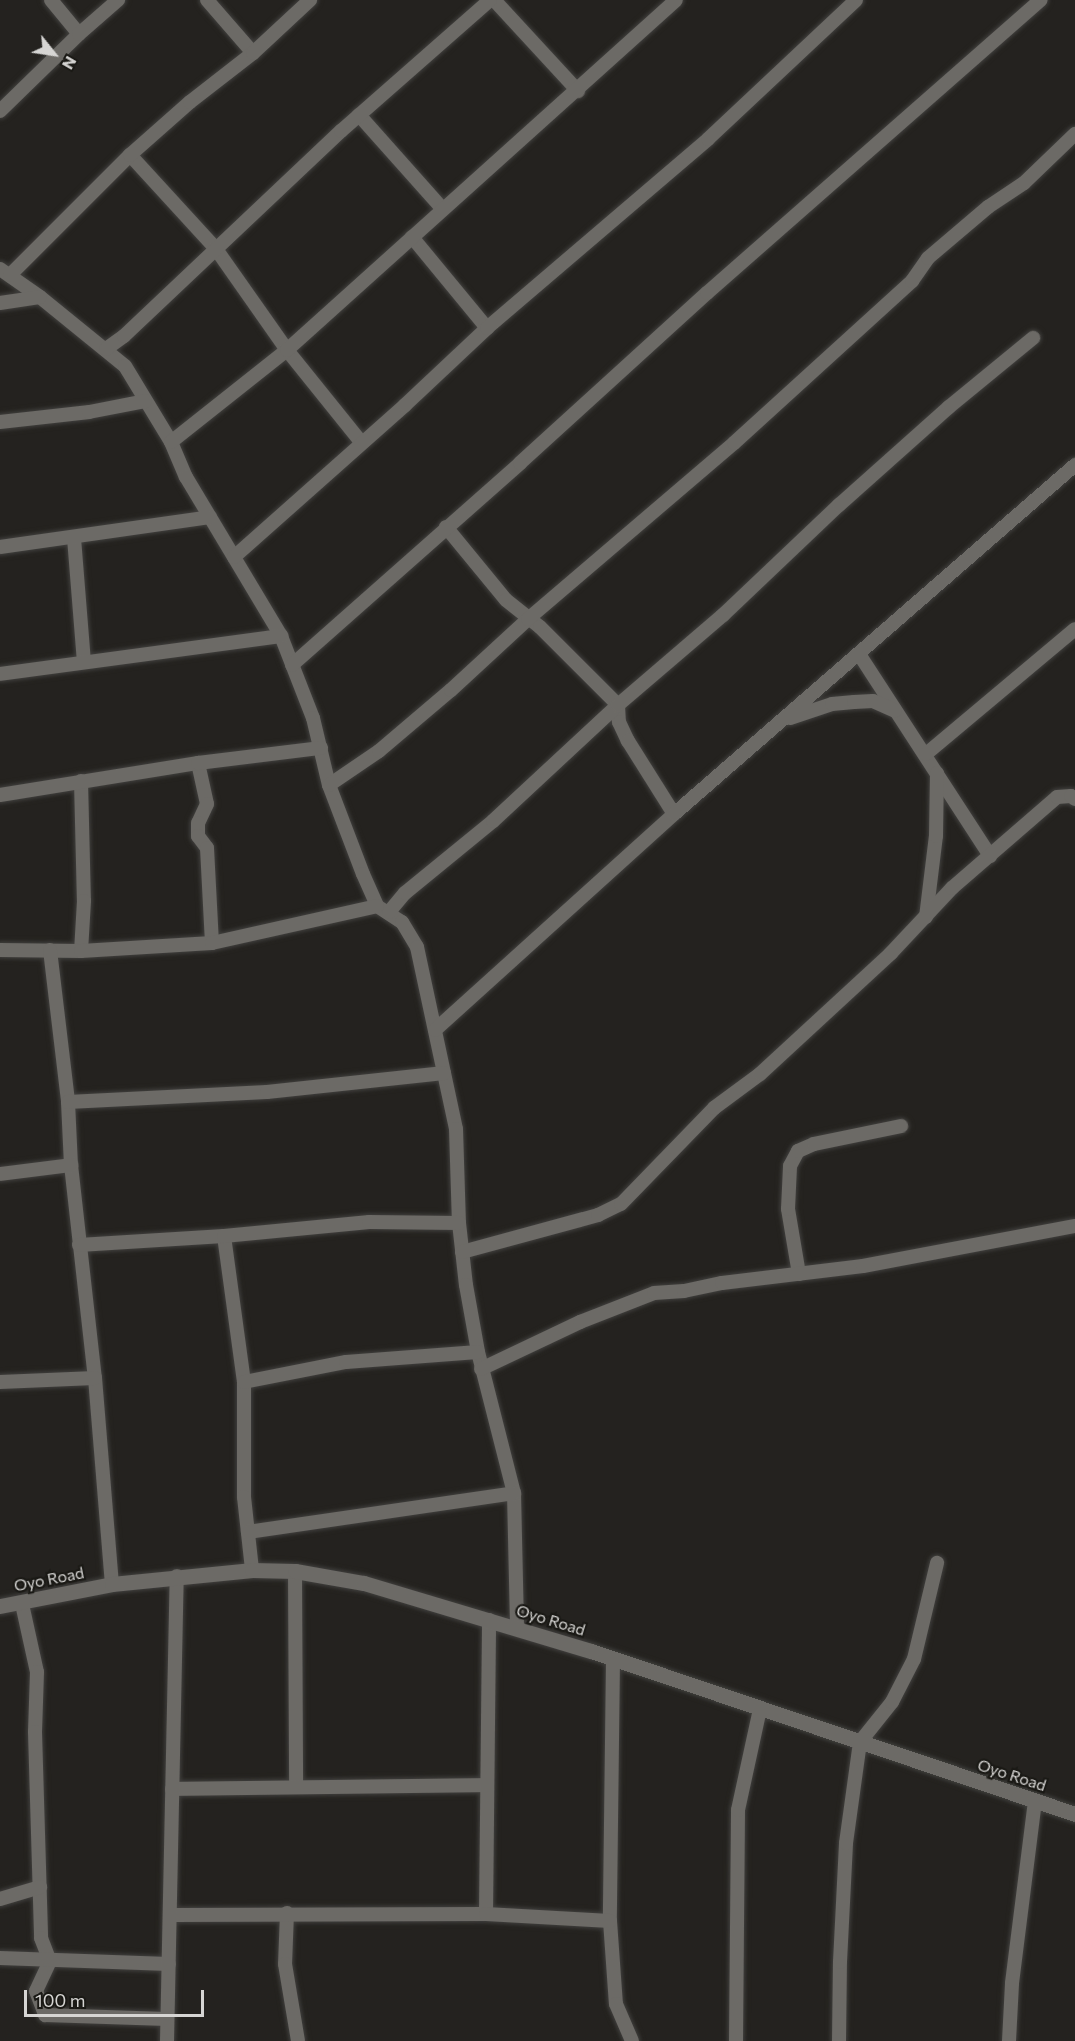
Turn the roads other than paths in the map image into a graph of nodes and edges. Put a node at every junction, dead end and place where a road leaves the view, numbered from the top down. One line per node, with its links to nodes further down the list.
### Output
1 (51, 0): 9 (street)
2 (118, 0): 9 (street)
3 (207, 0): 10 (street)
4 (310, 0): 10 (street)
5 (492, 0): 11 (street); 13 (street)
6 (676, 0): 11 (street)
7 (856, 0): 22 (street)
8 (1040, 0): 32 (street)
9 (79, 34): 12 (street)
10 (253, 53): 15 (street)
11 (578, 91): 16 (street)
12 (0, 111)
13 (359, 115): 16 (street); 18 (street)
14 (1075, 134): 36 (street)
15 (130, 156): 18 (street); 19 (street)
16 (442, 208): 17 (street)
17 (412, 237): 22 (street); 25 (street)
18 (216, 249): 24 (street); 25 (street)
19 (5, 272): 20 (street)
20 (40, 297): 21 (street); 24 (street)
21 (0, 303)
22 (488, 328): 29 (street)
23 (1033, 338): 43 (street)
24 (106, 348): 26 (street)
25 (287, 350): 28 (street); 29 (street)
26 (145, 401): 27 (street); 28 (street)
27 (0, 422)
28 (171, 442): 31 (street)
29 (361, 442): 35 (street)
30 (1075, 465): 39 (street)
31 (210, 517): 33 (street); 35 (street)
32 (446, 527): 36 (street); 41 (street)
33 (74, 538): 34 (street); 40 (street)
34 (0, 547)
35 (234, 557): 38 (street)
36 (528, 620): 43 (street); 51 (street)
37 (1075, 629): 47 (street)
38 (281, 636): 40 (street); 41 (street)
39 (859, 654): 44 (street); 45 (street)
40 (84, 662): 42 (street)
41 (292, 665): 46 (street)
42 (0, 674)
43 (618, 705): 54 (street); 56 (street)
44 (895, 711): 45 (street); 47 (street)
45 (785, 720): 54 (street)
46 (321, 748): 48 (street); 51 (street)
47 (926, 754): 49 (street)
48 (198, 763): 50 (street); 58 (street)
49 (937, 773): 55 (street); 57 (street)
50 (81, 781): 52 (street); 61 (street)
51 (329, 785): 56 (street)
52 (0, 795)
53 (1075, 799): 55 (street)
54 (674, 814): 62 (street)
55 (990, 856): 57 (street)
56 (383, 909): 58 (street); 62 (street)
57 (926, 918): 72 (street)
58 (212, 943): 61 (street)
59 (0, 950): 60 (street)
60 (50, 950): 61 (street); 64 (street)
61 (81, 951)
62 (435, 1030): 63 (street)
63 (444, 1073): 64 (street); 68 (street)
64 (68, 1102): 66 (street)
65 (901, 1126): 73 (street)
66 (71, 1165): 67 (street); 71 (street)
67 (0, 1174)
68 (459, 1223): 70 (street); 72 (street)
69 (1075, 1226): 73 (street)
70 (224, 1236): 71 (street); 78 (street)
71 (79, 1245): 76 (street)
72 (462, 1252): 74 (street)
73 (799, 1274): 75 (street)
74 (478, 1352): 75 (street); 78 (street)
75 (482, 1369): 79 (street)
76 (95, 1378): 77 (street); 85 (street)
77 (0, 1382)
78 (244, 1382): 80 (street)
79 (514, 1493): 80 (street); 89 (street)
80 (248, 1532): 82 (street)
81 (937, 1563): 92 (street)
82 (252, 1570): 83 (street, Oyo Road); 84 (street, Oyo Road)
83 (295, 1570): 88 (street, Oyo Road); 94 (street)
84 (177, 1576): 85 (street, Oyo Road); 95 (street)
85 (112, 1584): 86 (street, Oyo Road)
86 (22, 1604): 87 (street, Oyo Road); 98 (street)
87 (0, 1606)
88 (489, 1620): 89 (street, Oyo Road); 93 (street)
89 (517, 1629): 90 (street, Oyo Road)
90 (613, 1659): 91 (street, Oyo Road); 103 (street)
91 (760, 1708): 92 (street, Oyo Road); 111 (street)
92 (860, 1742): 96 (street, Oyo Road); 112 (street)
93 (487, 1785): 94 (street); 101 (street)
94 (296, 1787): 95 (street)
95 (172, 1789): 102 (street)
96 (1035, 1801): 97 (street, Oyo Road); 113 (street)
97 (1075, 1814)
98 (40, 1887): 99 (street); 105 (street)
99 (0, 1899)
100 (287, 1913): 101 (street); 102 (street); 109 (street)
101 (486, 1914): 103 (street)
102 (171, 1915): 106 (street)
103 (610, 1921): 110 (street)
104 (0, 1958): 105 (street)
105 (50, 1961): 106 (street); 107 (street)
106 (169, 1964): 107 (street)
107 (167, 2019): 108 (street)
108 (167, 2041)
109 (298, 2041)
110 (632, 2041)
111 (736, 2041)
112 (839, 2041)
113 (1009, 2041)

